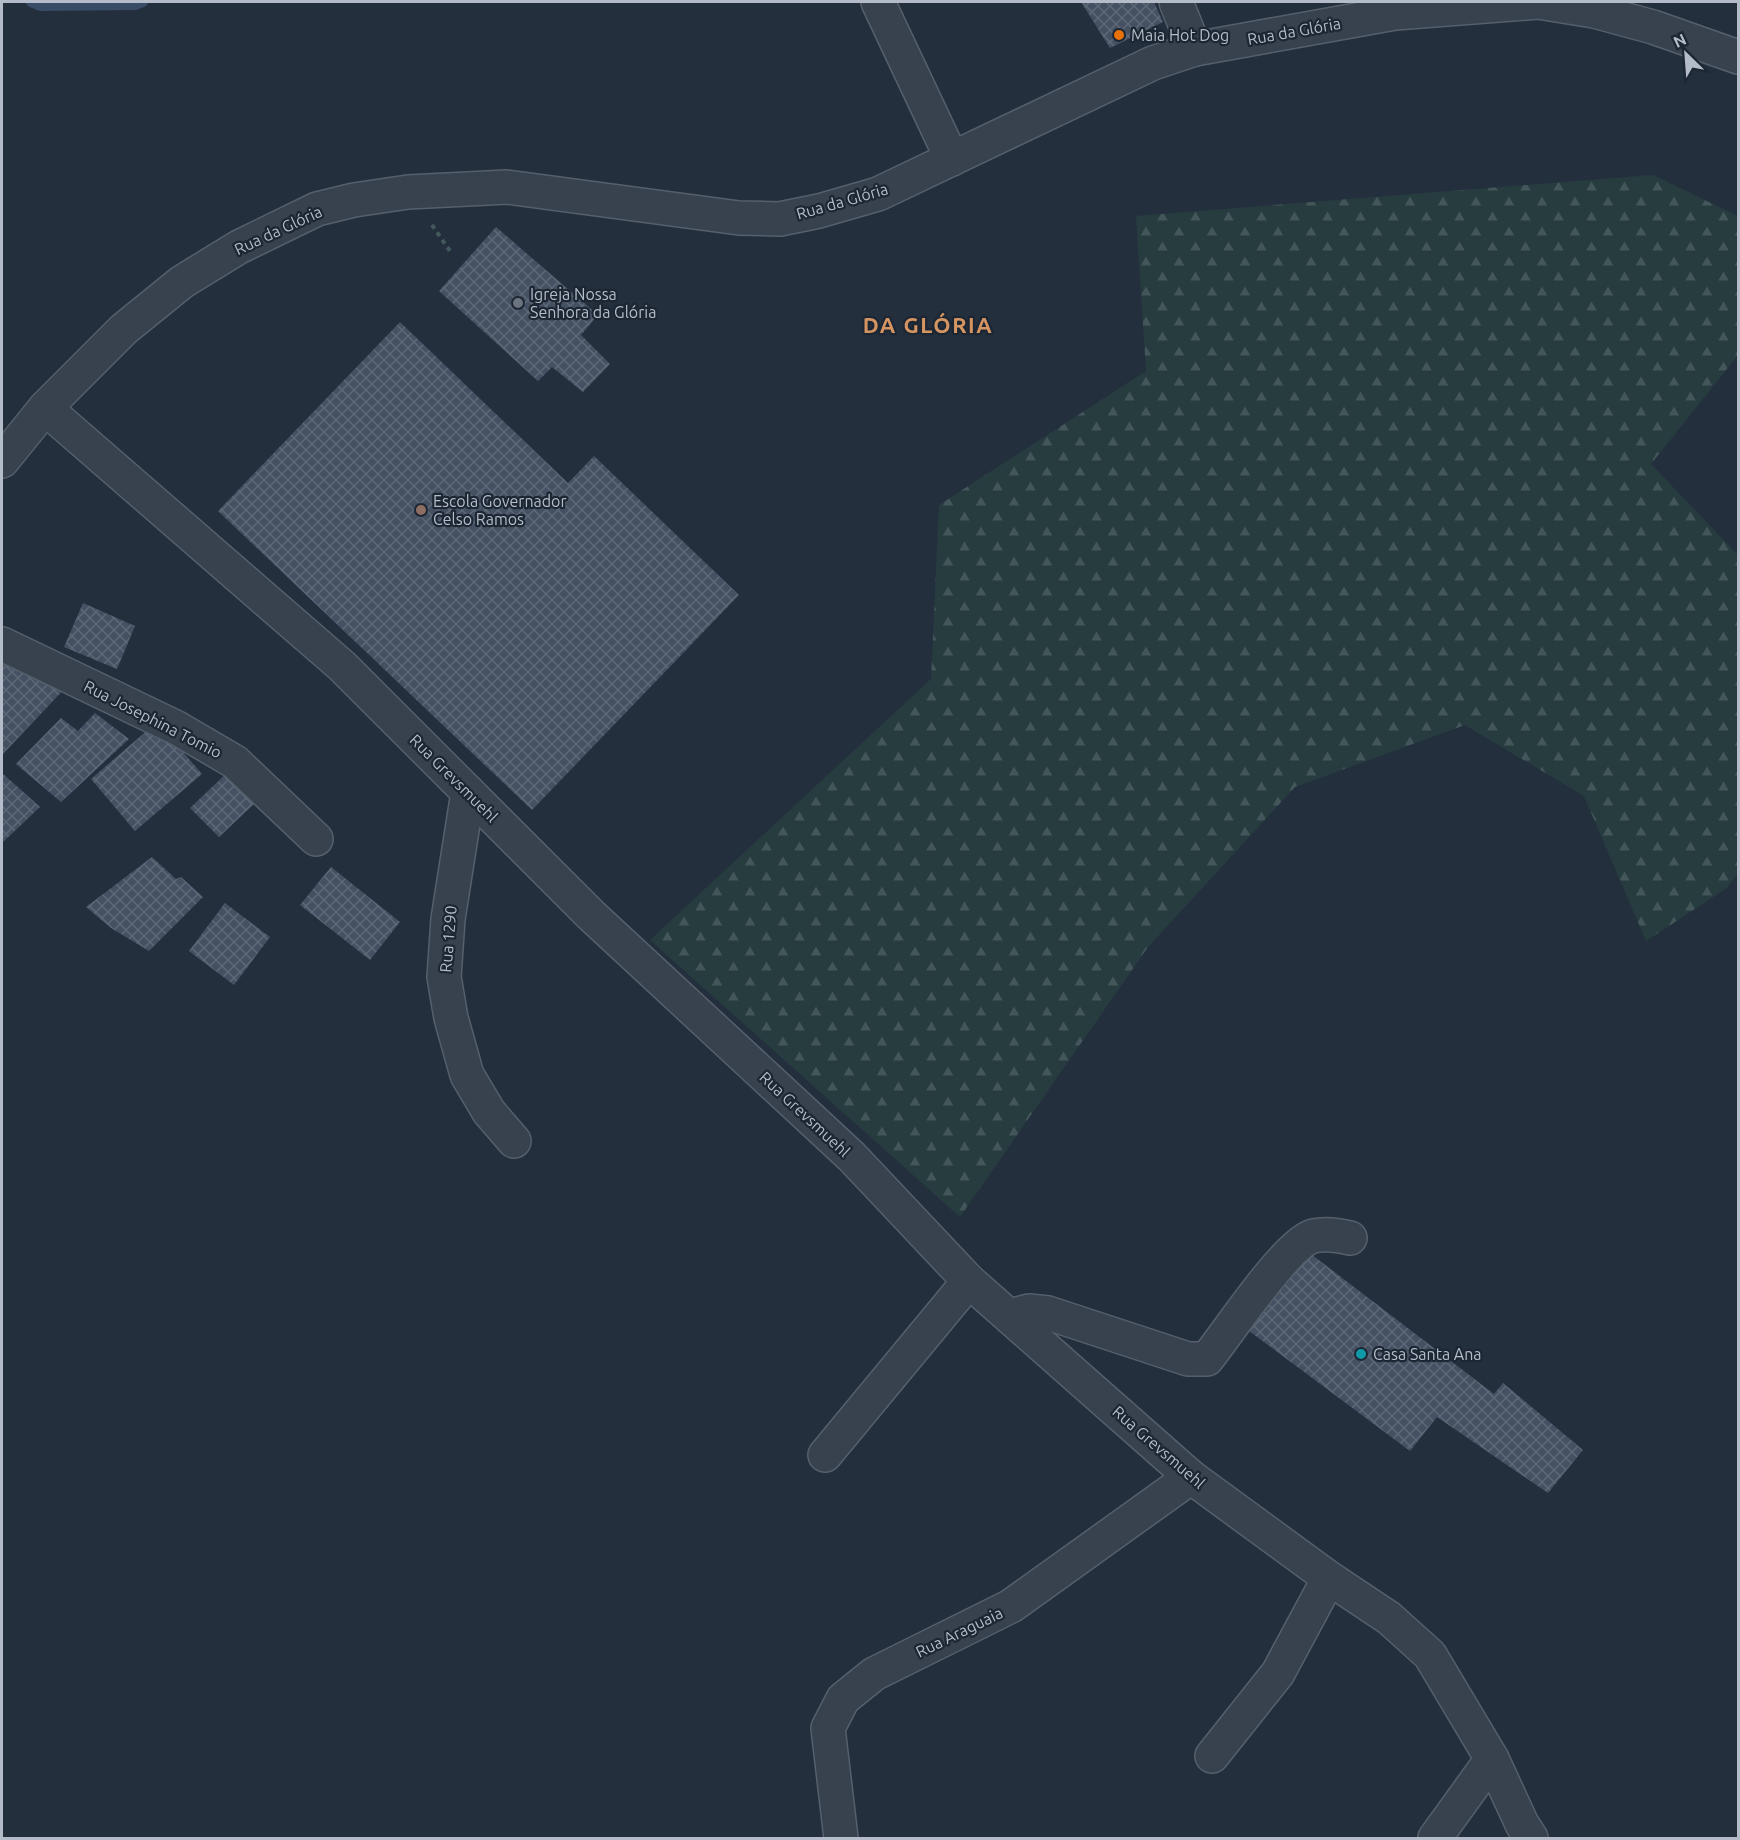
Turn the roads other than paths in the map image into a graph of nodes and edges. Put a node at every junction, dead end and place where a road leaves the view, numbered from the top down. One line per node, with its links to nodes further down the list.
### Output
1 (878, 2): 7 (street)
2 (1176, 2): 5 (street)
3 (1538, 2): 4 (street, Rua da Glória); 6 (street, Rua da Glória)
4 (1393, 7): 5 (street, Rua da Glória)
5 (1195, 49): 7 (street, Rua da Glória)
6 (1738, 57)
7 (952, 159): 8 (street, Rua da Glória)
8 (45, 408): 9 (street, Rua da Glória); 11 (street, Rua Grevsmuehl)
9 (2, 460)
10 (2, 644): 12 (street, Rua Josephina Tomio)
11 (468, 792): 13 (street, Rua 1290); 15 (street, Rua Grevsmuehl)
12 (316, 839)
13 (513, 1141)
14 (1350, 1238): 16 (street)
15 (969, 1281): 16 (street, Rua Grevsmuehl); 17 (street)
16 (1009, 1316): 18 (street, Rua Grevsmuehl)
17 (825, 1455)
18 (1191, 1477): 19 (street, Rua Grevsmuehl); 22 (street, Rua Araguaia)
19 (1329, 1578): 20 (street); 21 (street, Rua Grevsmuehl)
20 (1212, 1756)
21 (1492, 1758): 23 (street); 24 (street, Rua Grevsmuehl)
22 (841, 1839)
23 (1435, 1839)
24 (1531, 1839)

